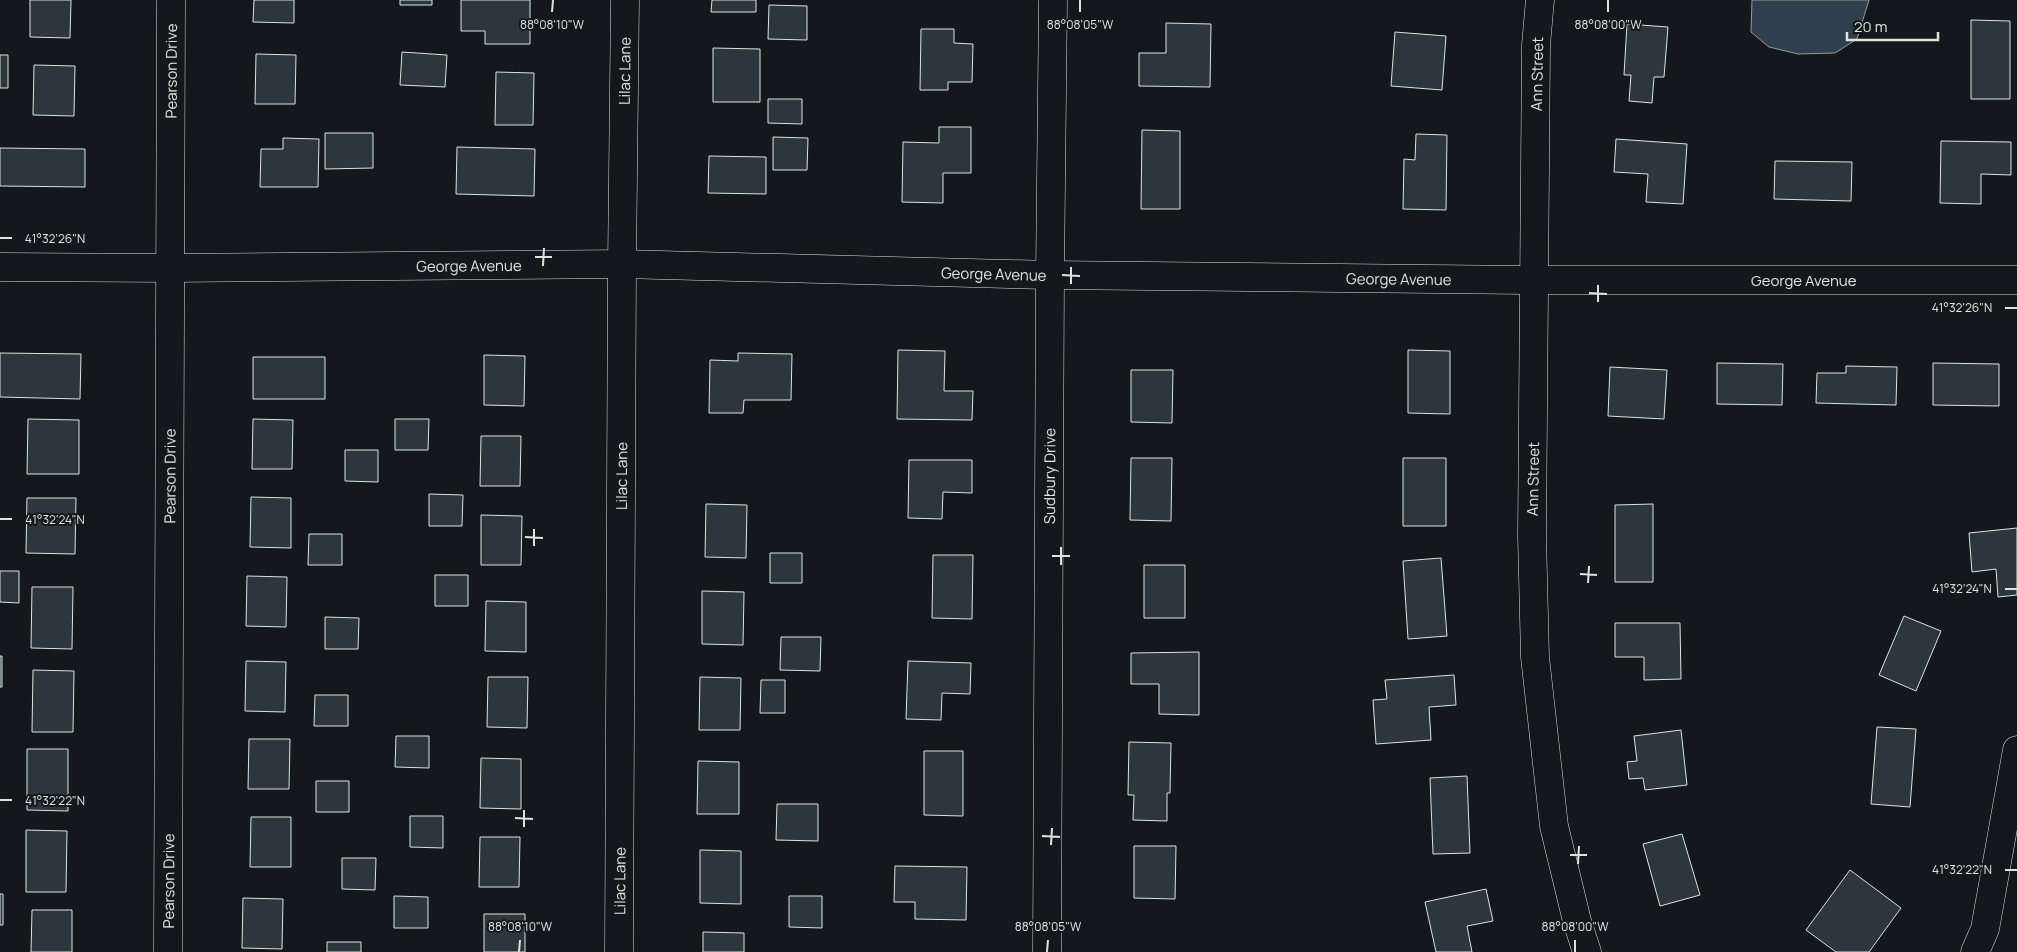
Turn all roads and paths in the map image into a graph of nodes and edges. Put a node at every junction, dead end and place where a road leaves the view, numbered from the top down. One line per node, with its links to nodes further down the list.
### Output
1 (171, 0): 7 (street, Pearson Drive)
2 (625, 0): 5 (street, Lilac Lane)
3 (1053, 0): 8 (street, Sudbury Drive)
4 (1540, 0): 9 (street, Ann Street)
5 (622, 264): 7 (street, George Avenue); 8 (street, George Avenue); 13 (street, Lilac Lane)
6 (0, 267): 7 (street, George Avenue)
7 (171, 268): 12 (street, Pearson Drive)
8 (1050, 275): 9 (street, George Avenue); 14 (street, Sudbury Drive)
9 (1534, 280): 10 (street, George Avenue); 15 (street, Ann Street)
10 (2017, 280)
11 (2017, 750): 16 (street)
12 (168, 952)
13 (619, 952)
14 (1047, 952)
15 (1587, 952)
16 (1975, 952)

